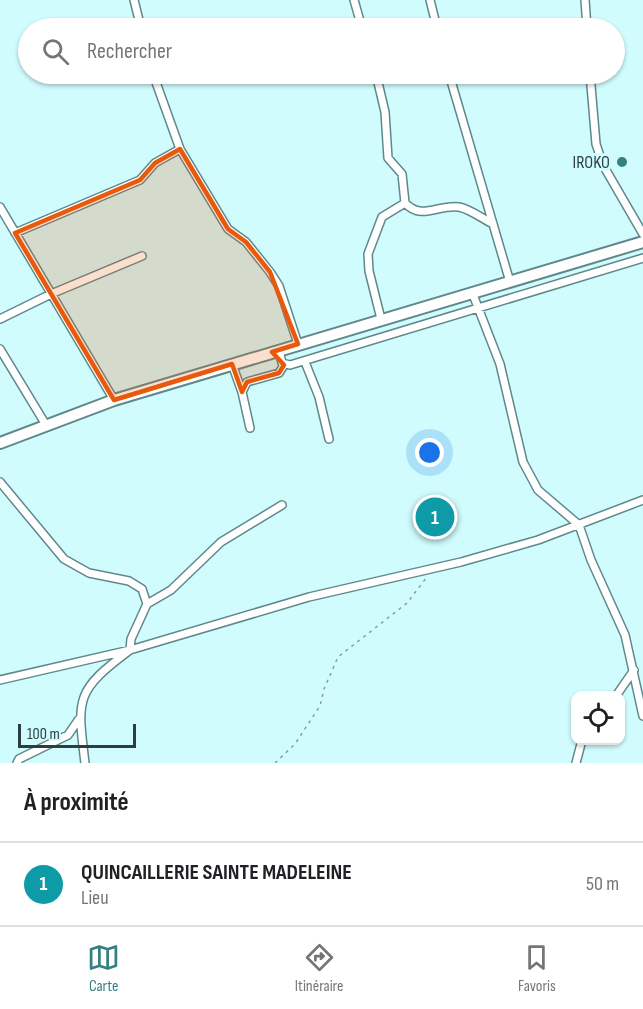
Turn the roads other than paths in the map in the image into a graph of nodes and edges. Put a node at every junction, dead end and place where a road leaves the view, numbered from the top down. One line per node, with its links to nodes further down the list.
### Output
1 (134, 0): 5 (street)
2 (354, 0): 6 (street)
3 (430, 0): 7 (street)
4 (585, 0): 8 (street)
5 (138, 18)
6 (359, 18)
7 (434, 18)
8 (586, 18)
9 (157, 84): 13 (street)
10 (378, 84): 14 (street)
11 (452, 84): 16 (street)
12 (591, 84): 18 (street)
13 (180, 149): 17 (street); 28 (street)
14 (405, 203): 16 (street); 27 (street)
15 (0, 207): 17 (street)
16 (493, 224): 22 (street)
17 (15, 233): 24 (street)
18 (643, 234)
19 (643, 242): 22 (street)
20 (142, 256): 24 (street)
21 (643, 258): 25 (street)
22 (510, 282): 23 (street)
23 (472, 292): 25 (street); 27 (street)
24 (51, 294): 26 (street); 35 (street)
25 (479, 310): 31 (street); 43 (street)
26 (0, 319)
27 (381, 320): 28 (street)
28 (298, 344): 30 (street)
29 (0, 349): 36 (street)
30 (279, 350): 32 (street); 33 (street)
31 (304, 362): 33 (street); 38 (street)
32 (232, 364): 34 (street); 35 (street)
33 (284, 365): 34 (street)
34 (242, 392): 37 (street)
35 (114, 400): 36 (street)
36 (46, 425): 39 (street)
37 (250, 428)
38 (329, 439)
39 (0, 443)
40 (0, 482): 44 (street)
41 (643, 500): 43 (street)
42 (282, 505): 44 (street)
43 (579, 525): 45 (street); 46 (street)
44 (147, 604): 45 (street)
45 (130, 650): 47 (street); 50 (street)
46 (634, 670): 48 (street); 49 (street)
47 (0, 680)
48 (619, 691)
49 (643, 717)
50 (79, 719): 52 (street); 53 (street)
51 (581, 745): 54 (street)
52 (17, 763)
53 (86, 763)
54 (576, 763)

